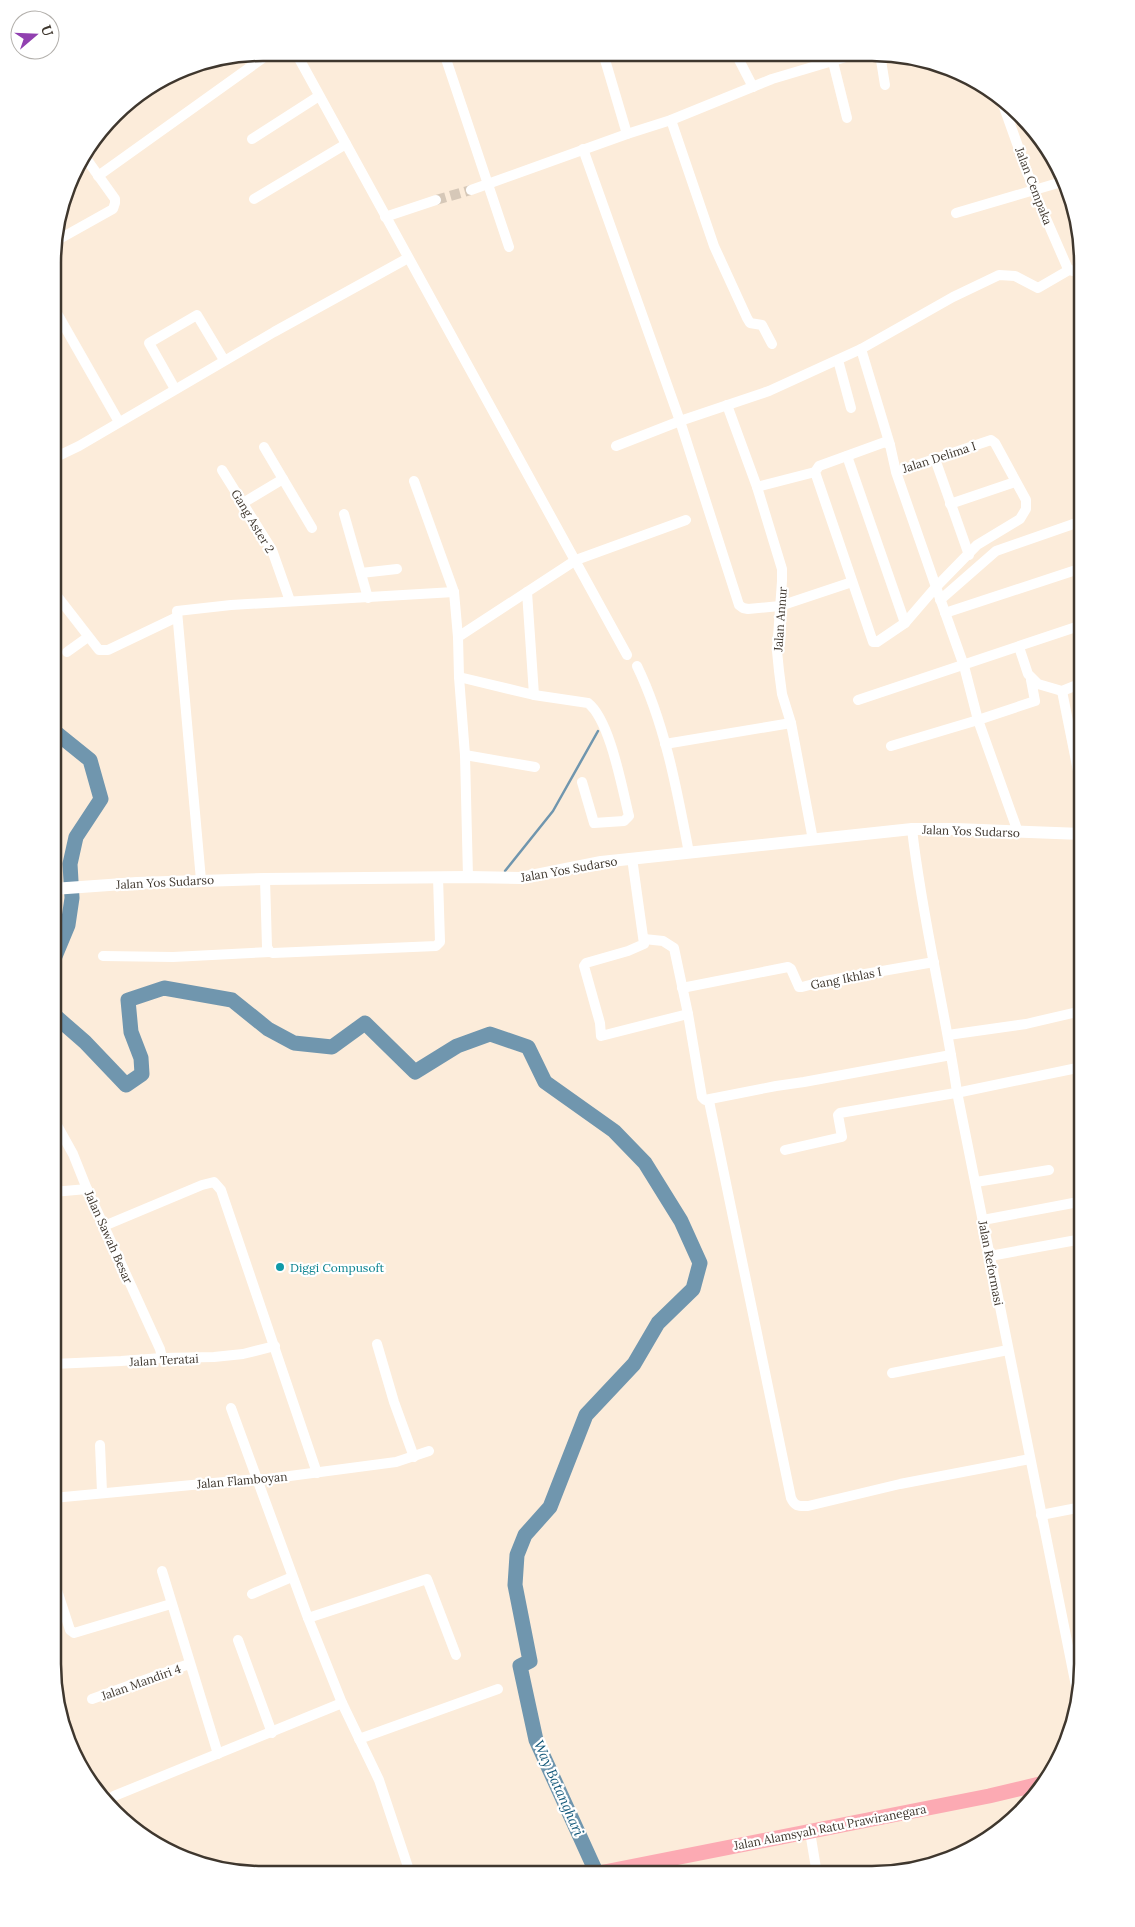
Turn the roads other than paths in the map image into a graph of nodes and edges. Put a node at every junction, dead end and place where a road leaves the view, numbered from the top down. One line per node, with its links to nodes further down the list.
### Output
1 (300, 61): 11 (street)
2 (447, 61): 22 (street)
3 (605, 61): 15 (street)
4 (740, 61): 10 (street)
5 (836, 61): 7 (street)
6 (257, 62): 20 (street)
7 (833, 62): 10 (street); 13 (street)
8 (881, 62): 9 (street)
9 (885, 85)
10 (753, 87): 14 (street)
11 (319, 96): 16 (street); 17 (street)
12 (1006, 113): 24 (street, Jalan Cempaka)
13 (847, 118)
14 (671, 120): 15 (street); 35 (street)
15 (627, 134): 18 (street)
16 (252, 139)
17 (346, 144): 25 (street); 28 (street)
18 (583, 149): 22 (street); 42 (street)
19 (88, 162): 20 (street)
20 (98, 176): 29 (street)
21 (1057, 184): 24 (street)
22 (486, 185): 23 (street); 30 (street)
23 (471, 190)
24 (1034, 191): 27 (street); 32 (street, Jalan Cempaka)
25 (254, 199)
26 (436, 200): 28 (street)
27 (956, 213)
28 (385, 217): 31 (street)
29 (63, 237)
30 (509, 247)
31 (408, 258): 37 (street); 64 (street)
32 (1074, 268)
33 (1074, 270): 36 (street)
34 (61, 320): 43 (street)
35 (772, 344)
36 (861, 349): 38 (street); 44 (street)
37 (224, 360): 39 (street); 39 (street)
38 (838, 360): 40 (street); 41 (street)
39 (175, 389): 43 (street)
40 (727, 405): 42 (street); 56 (street, Jalan Annur)
41 (851, 408)
42 (680, 420): 45 (street); 76 (street)
43 (119, 422): 47 (street)
44 (890, 445): 48 (street); 52 (street)
45 (616, 446)
46 (264, 447): 53 (street)
47 (61, 454)
48 (847, 456): 51 (street); 79 (street)
49 (935, 459): 52 (street, Jalan Delima I); 55 (street, Jalan Delima I); 58 (street)
50 (222, 470): 57 (street, Gang Aster 2)
51 (815, 472): 56 (street); 68 (street)
52 (896, 472): 69 (street)
53 (283, 479): 57 (street); 62 (street)
54 (414, 481): 70 (street)
55 (1015, 482): 58 (street); 63 (street, Jalan Delima I)
56 (757, 487): 76 (street, Jalan Annur)
57 (243, 503): 75 (street, Gang Aster 2)
58 (950, 504): 63 (street)
59 (344, 514): 67 (street)
60 (686, 520): 64 (street)
61 (1074, 524): 73 (street)
62 (312, 528)
63 (969, 555): 69 (street, Jalan Delima I)
64 (576, 560): 71 (street); 85 (street)
65 (397, 569): 67 (street)
66 (1074, 571): 77 (street)
67 (361, 573): 72 (street)
68 (852, 582): 76 (street); 79 (street, Jalan Delima I)
69 (936, 587): 73 (street); 79 (street, Jalan Delima I)
70 (454, 592): 72 (street); 82 (street)
71 (526, 592): 82 (street); 92 (street)
72 (368, 598): 75 (street)
73 (940, 600): 77 (street)
74 (61, 601): 81 (street)
75 (290, 601): 78 (street)
76 (780, 606): 95 (street, Jalan Annur)
77 (945, 614): 87 (street)
78 (177, 617): 81 (street); 111 (street)
79 (905, 623)
80 (1074, 628): 83 (street)
81 (88, 637): 84 (street)
82 (458, 638): 88 (street)
83 (1019, 647): 87 (street); 89 (street)
84 (67, 652)
85 (627, 655)
86 (637, 666): 96 (street)
87 (964, 666): 93 (street); 94 (street)
88 (459, 677): 92 (street); 99 (street)
89 (1031, 680): 91 (street); 94 (street)
90 (1074, 686): 91 (street)
91 (1062, 691): 98 (street)
92 (534, 695): 101 (street)
93 (858, 700)
94 (978, 720): 97 (street); 103 (street)
95 (791, 723): 96 (street); 105 (street, Jalan Annur)
96 (665, 744): 106 (street)
97 (891, 746)
98 (1074, 751)
99 (465, 755): 100 (street); 108 (street)
100 (535, 767)
101 (582, 782)
102 (912, 829): 103 (street, Jalan Yos Sudarso); 105 (street, Jalan Yos Sudarso); 116 (street, Jalan Reformasi)
103 (1018, 832): 104 (street, Jalan Yos Sudarso)
104 (1074, 834)
105 (813, 840): 106 (street, Jalan Yos Sudarso)
106 (689, 853): 107 (street, Jalan Yos Sudarso)
107 (632, 858): 108 (street, Jalan Yos Sudarso); 113 (street)
108 (468, 876): 109 (street, Jalan Yos Sudarso)
109 (438, 877): 110 (street, Jalan Yos Sudarso); 114 (street)
110 (265, 879): 111 (street, Jalan Yos Sudarso); 114 (street)
111 (201, 880): 112 (street, Jalan Yos Sudarso)
112 (61, 889)
113 (644, 939): 117 (street); 119 (street)
114 (270, 952): 115 (street)
115 (103, 956)
116 (934, 962): 117 (street, Gang Ikhlas I); 120 (street, Jalan Reformasi)
117 (682, 988): 119 (street)
118 (1074, 1013): 120 (street)
119 (688, 1014): 124 (street)
120 (948, 1035): 121 (street, Jalan Reformasi)
121 (951, 1055): 123 (street, Jalan Reformasi); 124 (street)
122 (1074, 1069): 123 (street)
123 (957, 1092): 126 (street); 128 (street, Jalan Reformasi)
124 (709, 1101): 146 (street)
125 (61, 1132): 129 (street, Jalan Sawah Besar)
126 (785, 1150)
127 (1049, 1170): 128 (street)
128 (976, 1182): 132 (street, Jalan Reformasi)
129 (87, 1189): 130 (street); 133 (street, Jalan Sawah Besar)
130 (61, 1191)
131 (1073, 1203): 132 (street)
132 (983, 1220): 135 (street, Jalan Reformasi)
133 (104, 1226): 137 (street); 139 (street, Jalan Sawah Besar)
134 (1074, 1240): 135 (street)
135 (990, 1256): 138 (street, Jalan Reformasi)
136 (377, 1344): 145 (street)
137 (275, 1346): 139 (street, Jalan Teratai); 147 (street)
138 (1008, 1350): 141 (street); 146 (street, Jalan Reformasi)
139 (162, 1358): 140 (street, Jalan Teratai)
140 (61, 1364)
141 (892, 1373)
142 (231, 1408): 148 (street)
143 (100, 1445): 149 (street)
144 (429, 1451): 145 (street, Jalan Flamboyan)
145 (414, 1457): 147 (street, Jalan Flamboyan)
146 (1030, 1459): 152 (street, Jalan Reformasi)
147 (317, 1473): 148 (street, Jalan Flamboyan)
148 (257, 1479): 149 (street, Jalan Flamboyan); 154 (street)
149 (102, 1492): 150 (street, Jalan Flamboyan)
150 (61, 1497)
151 (1074, 1509): 152 (street)
152 (1041, 1515): 162 (street, Jalan Reformasi)
153 (162, 1571): 157 (street)
154 (292, 1577): 155 (street); 158 (street)
155 (252, 1594)
156 (61, 1602): 157 (street)
157 (171, 1604): 161 (street)
158 (308, 1618): 160 (street); 165 (street)
159 (238, 1640): 166 (street)
160 (456, 1656)
161 (189, 1664): 164 (street, Jalan Mandiri 4); 168 (street)
162 (1073, 1673)
163 (498, 1689): 167 (street)
164 (92, 1699)
165 (342, 1703): 166 (street); 167 (street)
166 (272, 1733): 168 (street)
167 (359, 1739): 172 (street)
168 (218, 1754): 170 (street)
169 (1033, 1785): 171 (main road, Jalan Alamsyah Ratu Prawiranegara)
170 (114, 1796)
171 (810, 1832): 173 (main road, Jalan Alamsyah Ratu Prawiranegara); 174 (street)
172 (408, 1866)
173 (631, 1866)
174 (816, 1866)

